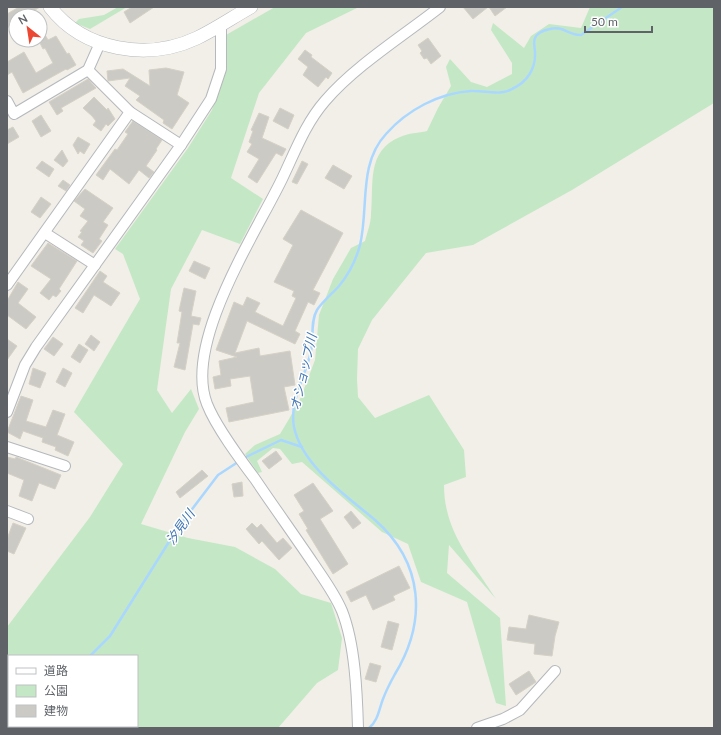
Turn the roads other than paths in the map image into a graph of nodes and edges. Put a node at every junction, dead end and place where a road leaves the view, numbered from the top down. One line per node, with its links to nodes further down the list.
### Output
1 (50, 7): 5 (street)
2 (250, 7): 4 (street)
3 (440, 7): 20 (street)
4 (221, 24): 5 (street); 9 (street)
5 (100, 43): 6 (street)
6 (88, 70): 7 (street); 8 (street)
7 (7, 101)
8 (130, 112): 9 (street); 10 (street)
9 (181, 145): 11 (street)
10 (45, 233): 11 (street); 12 (street)
11 (95, 265): 13 (street)
12 (7, 285)
13 (12, 386): 14 (street)
14 (7, 412)
15 (7, 447): 16 (street)
16 (65, 466)
17 (7, 511): 18 (street)
18 (28, 519)
19 (555, 671): 21 (street)
20 (358, 728)
21 (476, 728)

